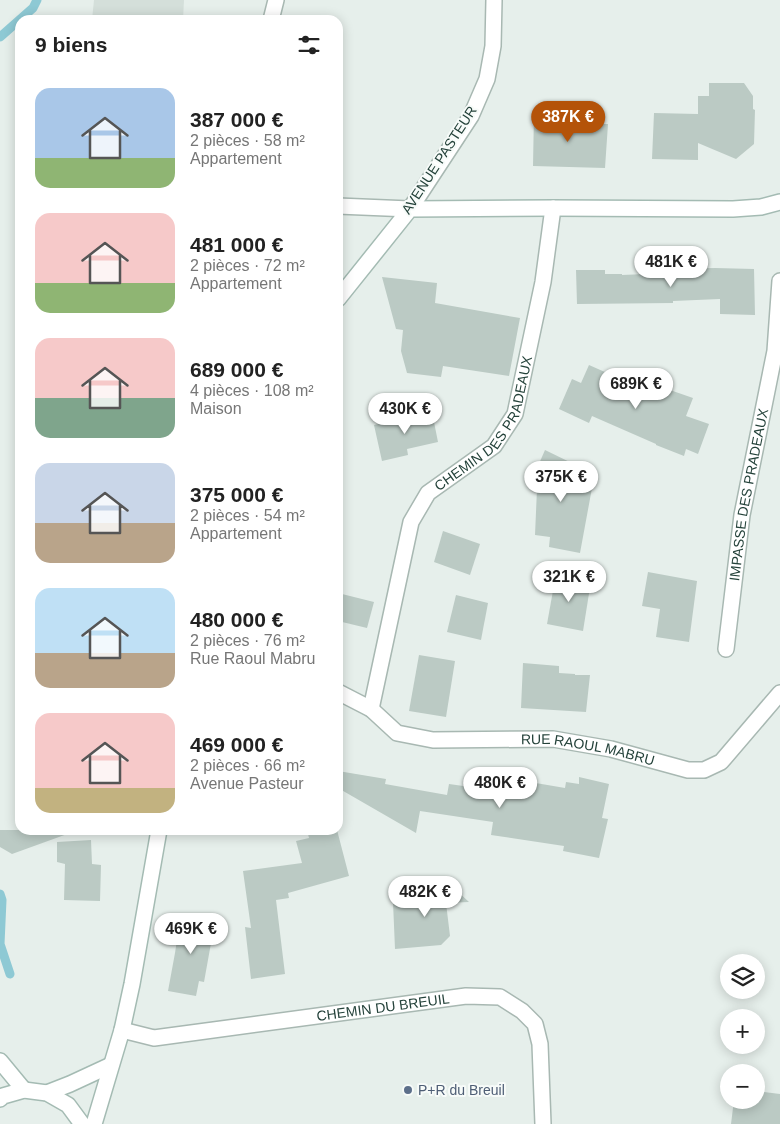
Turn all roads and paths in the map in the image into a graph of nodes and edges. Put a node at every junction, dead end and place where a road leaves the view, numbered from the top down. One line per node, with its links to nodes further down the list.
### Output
1 (276, 0): 3 (street)
2 (494, 0): 6 (street, AVENUE PASTEUR)
3 (272, 15)
4 (780, 202): 7 (street)
5 (343, 206): 6 (street)
6 (410, 208): 7 (street); 9 (street, AVENUE PASTEUR)
7 (552, 208): 13 (street, CHEMIN DES PRADEAUX)
8 (780, 281): 10 (street, IMPASSE DES PRADEAUX)
9 (343, 293)
10 (726, 649)
11 (780, 693): 13 (street, RUE RAOUL MABRU)
12 (343, 695): 13 (street)
13 (371, 709)
14 (158, 835): 15 (street)
15 (122, 1030): 17 (street); 23 (street, CHEMIN DU BREUIL)
16 (0, 1061): 18 (street)
17 (111, 1065): 19 (street); 22 (street)
18 (24, 1090): 19 (street); 20 (street)
19 (48, 1093): 21 (street)
20 (0, 1099)
21 (82, 1124)
22 (94, 1124)
23 (543, 1124)

